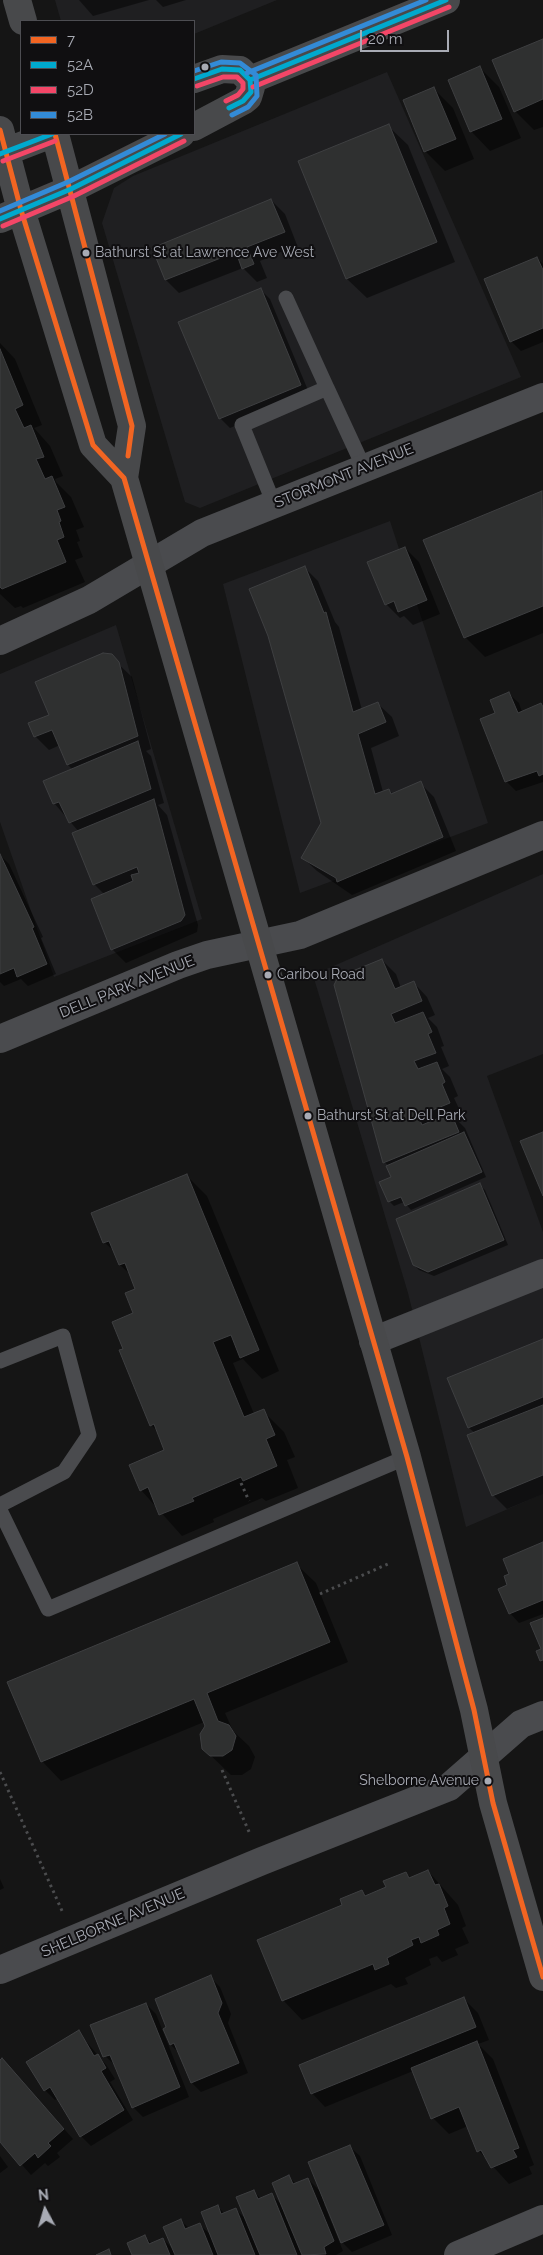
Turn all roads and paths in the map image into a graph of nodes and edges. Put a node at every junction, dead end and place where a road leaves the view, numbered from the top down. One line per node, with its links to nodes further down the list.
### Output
1 (17, 0): 3 (main road)
2 (446, 0): 5 (main road)
3 (23, 20)
4 (195, 79): 5 (main road)
5 (250, 80): 6 (main road)
6 (195, 126)
7 (49, 135): 10 (main road)
8 (54, 135): 11 (main road)
9 (178, 135): 11 (main road)
10 (2, 145): 12 (main road)
11 (71, 190): 12 (main road); 17 (main road)
12 (11, 214): 17 (main road)
13 (286, 298): 14 (lane)
14 (327, 388): 16 (lane); 18 (lane)
15 (543, 397): 16 (street, STORMONT AVENUE)
16 (364, 468): 18 (street, STORMONT AVENUE)
17 (124, 478): 19 (main road)
18 (274, 504): 19 (street, STORMONT AVENUE)
19 (149, 566): 20 (street, STORMONT AVENUE); 22 (main road)
20 (0, 641)
21 (543, 836): 22 (street)
22 (257, 945): 23 (street, DELL PARK AVENUE); 25 (main road)
23 (0, 1039)
24 (543, 1273): 25 (street)
25 (373, 1341): 27 (main road)
26 (0, 1361): 28 (lane)
27 (407, 1457): 29 (lane); 33 (main road)
28 (0, 1505)
29 (0, 1510)
30 (390, 1563): 31 (path)
31 (320, 1594)
32 (543, 1715): 33 (street, SHELBORNE AVENUE)
33 (484, 1757): 36 (street, SHELBORNE AVENUE); 39 (main road)
34 (222, 1770): 36 (path)
35 (0, 1772): 37 (path)
36 (262, 1861): 37 (street, SHELBORNE AVENUE)
37 (74, 1939): 38 (street, SHELBORNE AVENUE)
38 (0, 1970)
39 (543, 1977)
40 (543, 2219): 41 (street)
41 (458, 2255)

